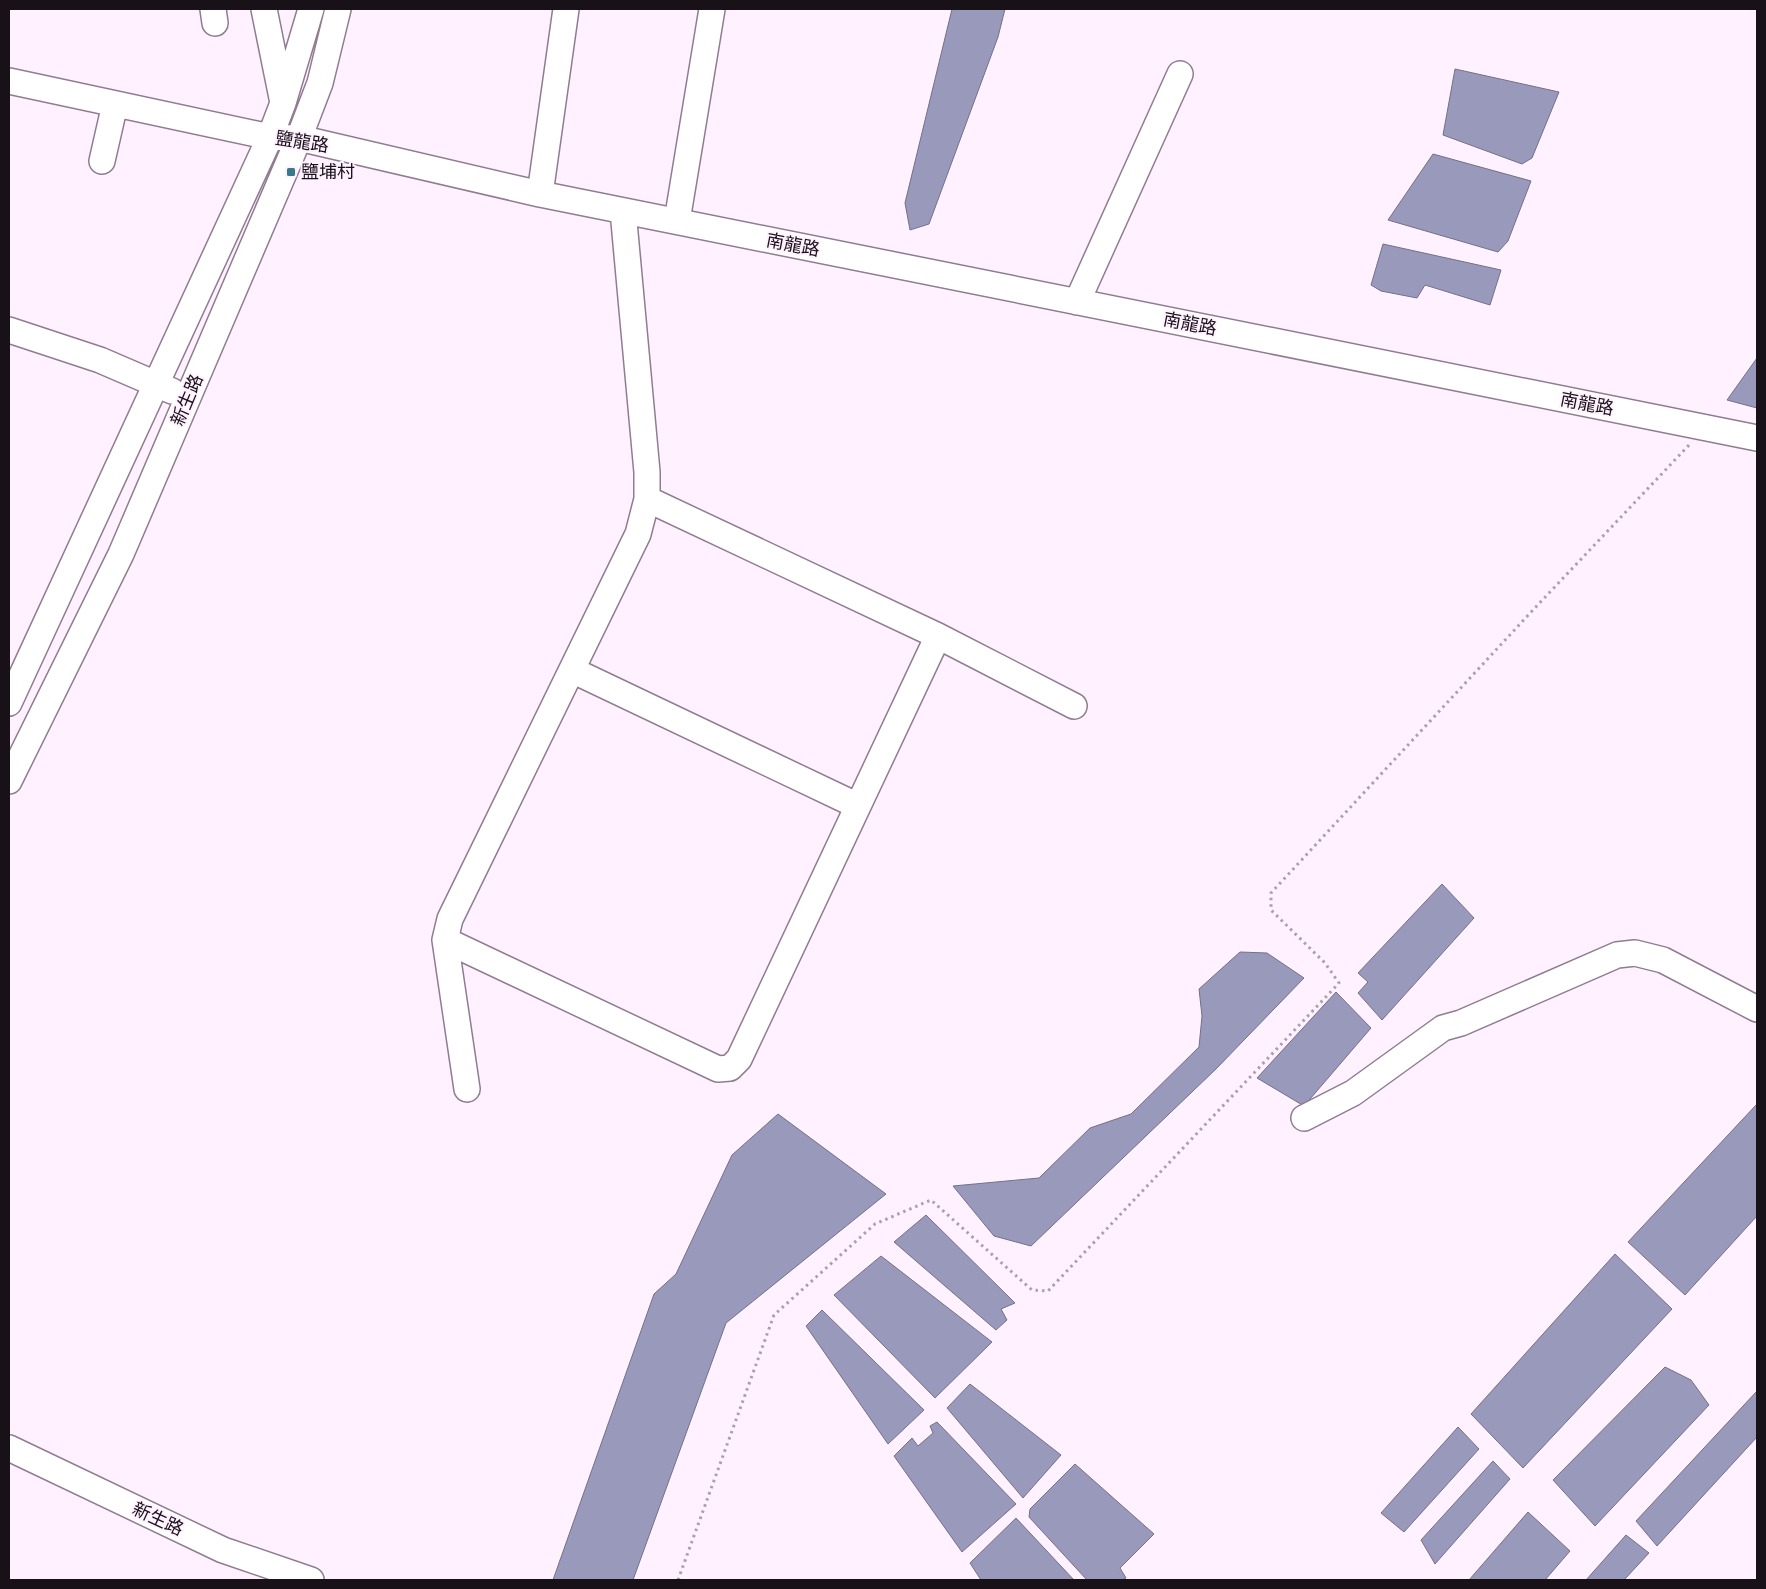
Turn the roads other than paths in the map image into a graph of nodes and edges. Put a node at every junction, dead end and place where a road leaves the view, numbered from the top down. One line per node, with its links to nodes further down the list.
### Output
1 (264, 9): 8 (street)
2 (311, 9): 8 (street, 新生路)
3 (338, 9): 11 (street, 新生路)
4 (566, 9): 13 (street)
5 (712, 9): 15 (street)
6 (1180, 74): 16 (street)
7 (9, 81): 9 (street, 鹽龍路)
8 (283, 103): 10 (street, 新生路)
9 (115, 104): 10 (street, 鹽龍路); 12 (street)
10 (270, 137): 11 (street, 鹽龍路); 18 (street, 新生路)
11 (299, 138): 13 (street, 鹽龍路); 19 (street, 新生路)
12 (102, 161)
13 (540, 194): 14 (street, 鹽龍路)
14 (623, 210): 15 (street, 南龍路); 21 (street)
15 (677, 221): 16 (street, 南龍路)
16 (1077, 302): 20 (street, 南龍路)
17 (9, 330): 18 (street)
18 (156, 384): 19 (street); 24 (street, 新生路)
19 (187, 399): 26 (street, 新生路)
20 (1757, 438)
21 (647, 499): 22 (street); 23 (street)
22 (938, 636): 25 (street); 27 (street)
23 (572, 670): 27 (street); 28 (street)
24 (9, 703)
25 (1074, 706)
26 (9, 781)
27 (858, 806): 28 (street)
28 (445, 940): 30 (street)
29 (1757, 1009): 31 (street)
30 (467, 1089)
31 (1304, 1118)
32 (9, 1448): 33 (street, 新生路)
33 (311, 1580)

